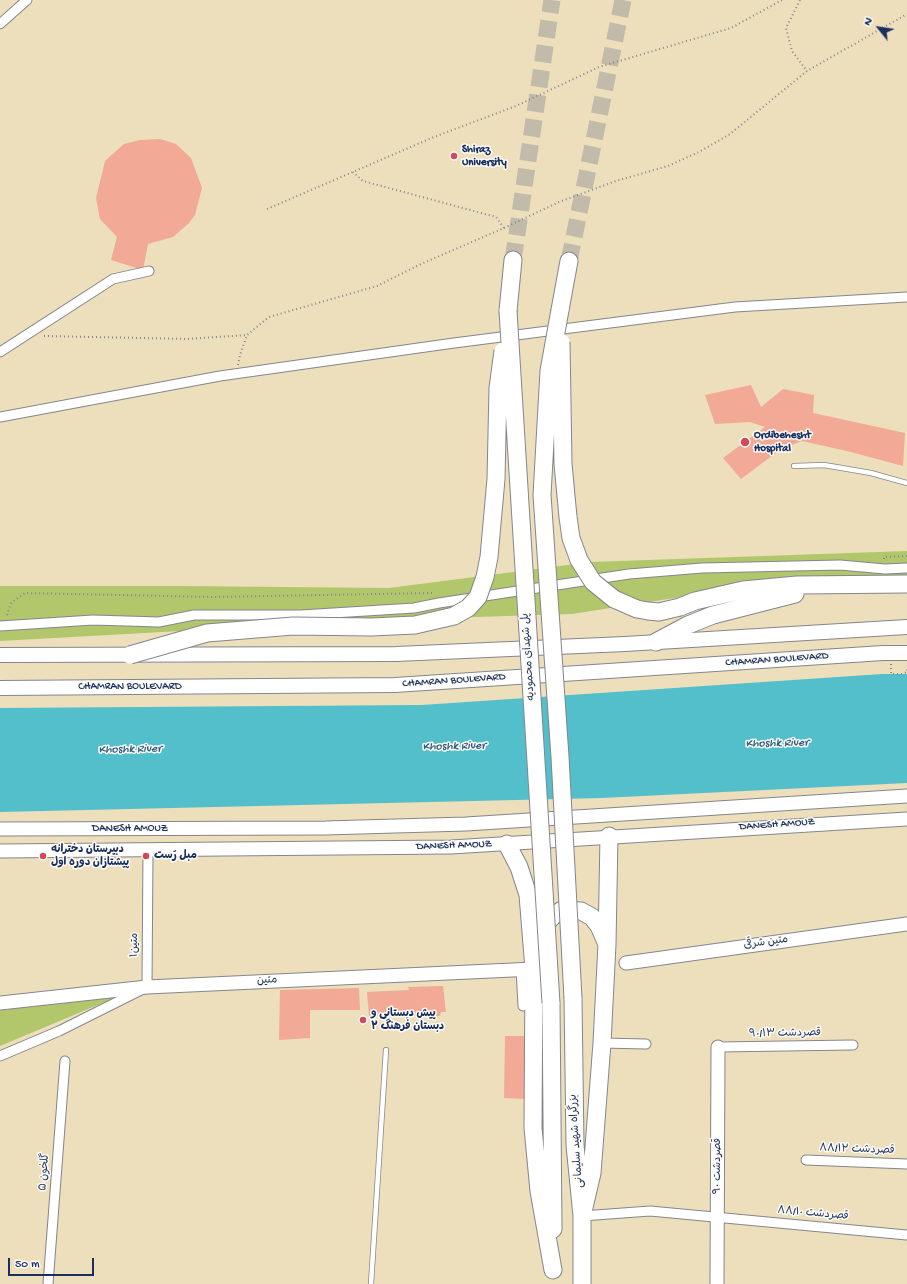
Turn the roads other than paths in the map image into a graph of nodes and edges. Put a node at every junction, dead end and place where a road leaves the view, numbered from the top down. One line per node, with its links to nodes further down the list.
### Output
1 (27, 0): 2 (street)
2 (0, 24)
3 (513, 260): 8 (highway)
4 (570, 261): 7 (highway)
5 (149, 271): 9 (street)
6 (907, 297): 10 (street)
7 (560, 310): 16 (highway, bridge); 37 (highway, پل شهدای محمودیه, bridge)
8 (508, 311): 23 (highway, bridge); 39 (highway, پل شهدای محمودیه, bridge)
9 (0, 352)
10 (0, 417)
11 (794, 466): 12 (lane)
12 (907, 483)
13 (907, 568): 18 (street)
14 (907, 580): 15 (street)
15 (857, 583): 16 (highway); 17 (highway)
16 (828, 584): 20 (highway)
17 (907, 584)
18 (2, 626)
19 (907, 627): 20 (main road)
20 (656, 642): 23 (main road)
21 (907, 654): 24 (main road, CHAMRAN BOULEVARD)
22 (0, 655): 23 (main road)
23 (130, 655)
24 (0, 688)
25 (907, 796): 27 (main road, DANESH AMOUZ)
26 (907, 818): 28 (main road, DANESH AMOUZ)
27 (0, 829)
28 (608, 836): 29 (main road, DANESH AMOUZ); 33 (highway)
29 (507, 844): 31 (main road, DANESH AMOUZ); 34 (highway)
30 (0, 851): 31 (main road, DANESH AMOUZ)
31 (148, 851): 36 (street, متین۱)
32 (907, 924): 35 (main road, متین شرقی)
33 (607, 944): 34 (highway); 41 (highway)
34 (529, 963): 36 (main road, متین); 40 (street); 53 (highway)
35 (626, 963)
36 (147, 987): 38 (main road, متین); 46 (street)
37 (573, 998): 50 (highway, بزرگراه شهید سلیمانی)
38 (0, 1003)
39 (550, 1003): 53 (highway, بزرگراه شهید سلیمانی)
40 (523, 1006)
41 (602, 1043): 42 (street); 50 (highway)
42 (646, 1044)
43 (853, 1045): 44 (street, ۹۰/۱۳ قصردشت)
44 (718, 1047): 51 (main road, ۹۰ قصردشت)
45 (386, 1050): 55 (lane)
46 (0, 1056)
47 (65, 1061): 54 (street, ۵ گلخون)
48 (806, 1160): 49 (street, ۸۸/۱۲ قصردشت)
49 (907, 1164)
50 (582, 1216): 51 (street, ۸۸/۱۰ قصردشت); 56 (highway, بزرگراه شهید سلیمانی)
51 (718, 1218): 52 (street, ۸۸/۱۰ قصردشت); 57 (main road, ۹۰ قصردشت)
52 (907, 1235)
53 (553, 1277)
54 (48, 1284)
55 (371, 1284)
56 (582, 1284)
57 (718, 1284)

